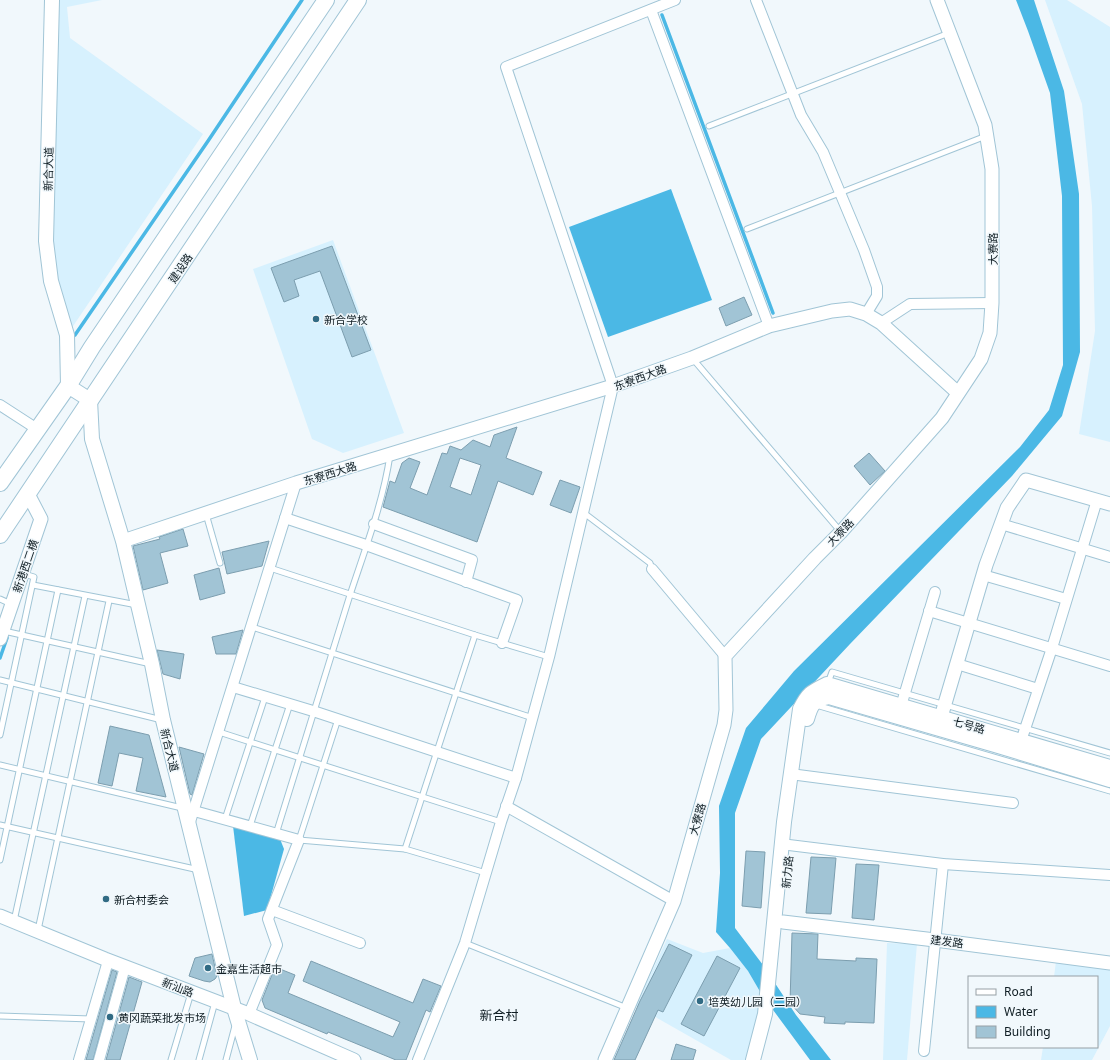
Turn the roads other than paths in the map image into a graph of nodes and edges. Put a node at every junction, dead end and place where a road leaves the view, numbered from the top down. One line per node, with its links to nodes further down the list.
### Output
1 (52, 0): 19 (main road, 新合大道)
2 (326, 0): 19 (main road)
3 (358, 0): 22 (main road, 建设路)
4 (674, 0): 7 (street)
5 (756, 0): 9 (street)
6 (937, 0): 8 (street, 大寮路)
7 (651, 10): 17 (street); 20 (street)
8 (950, 33): 9 (lane); 11 (street, 大寮路)
9 (793, 94): 10 (lane); 12 (street)
10 (709, 126)
11 (987, 136): 12 (lane); 14 (street, 大寮路)
12 (840, 194): 13 (lane); 15 (street)
13 (747, 229)
14 (992, 303): 16 (street); 21 (street, 大寮路)
15 (866, 314): 16 (street, 东寮西大路); 17 (street, 东寮西大路)
16 (881, 323): 21 (street, 东寮西大路)
17 (769, 326): 18 (street, 东寮西大路)
18 (692, 358): 20 (street, 东寮西大路); 36 (lane)
19 (68, 386): 22 (main road); 24 (main road)
20 (613, 386): 25 (street, 东寮西大路); 31 (street)
21 (958, 393): 36 (street, 大寮路)
22 (90, 400): 28 (main road, 建设路); 38 (main road, 新合大道)
23 (0, 405): 24 (street)
24 (37, 429): 26 (main road)
25 (390, 454): 27 (street, 东寮西大路); 34 (lane)
26 (0, 483)
27 (296, 483): 32 (street, 东寮西大路); 33 (street)
28 (28, 494): 37 (main road, 建设路); 46 (street, 新港西二横)
29 (1097, 500): 30 (street); 35 (street); 40 (street)
30 (1110, 504)
31 (584, 513): 44 (lane); 70 (street)
32 (206, 514): 38 (street, 东寮西大路); 42 (lane)
33 (285, 518): 39 (street); 43 (street)
34 (374, 524): 39 (lane); 47 (street)
35 (1001, 524): 40 (street); 45 (street)
36 (841, 532): 69 (street, 大寮路)
37 (0, 535)
38 (123, 541): 56 (main road, 新合大道)
39 (366, 545): 47 (street); 51 (lane)
40 (1082, 548): 41 (street); 53 (street)
41 (1110, 557)
42 (220, 563)
43 (270, 568): 51 (lane); 59 (street)
44 (652, 570): 69 (street)
45 (983, 574): 53 (street); 58 (street)
46 (26, 575): 48 (lane); 55 (street, 新港西二横)
47 (466, 582): 64 (street)
48 (33, 585): 49 (lane); 61 (lane)
49 (58, 590): 52 (lane); 63 (lane)
50 (935, 592): 57 (street)
51 (351, 594): 62 (lane); 68 (lane)
52 (85, 596): 54 (lane); 65 (lane)
53 (1066, 599): 66 (street)
54 (109, 601): 56 (lane); 67 (lane)
55 (6, 602): 60 (street, 新港西二横)
56 (138, 605): 71 (main road, 新合大道)
57 (929, 611): 58 (street); 83 (street)
58 (969, 623): 66 (street); 72 (street)
59 (252, 627): 68 (lane); 76 (street)
60 (6, 634): 61 (lane)
61 (22, 635): 63 (lane); 75 (lane)
62 (475, 635): 64 (lane); 80 (lane)
63 (47, 641): 65 (lane); 77 (lane)
64 (502, 643): 70 (lane)
65 (74, 647): 67 (lane); 81 (lane)
66 (1052, 648): 73 (street); 78 (street)
67 (97, 653): 71 (lane); 84 (lane)
68 (332, 654): 80 (lane); 87 (lane)
69 (725, 656): 131 (street, 大寮路)
70 (550, 657): 89 (street)
71 (152, 664): 91 (main road, 新合大道)
72 (956, 664): 78 (street); 88 (street)
73 (1110, 666)
74 (0, 680): 75 (lane)
75 (11, 683): 77 (lane); 94 (lane)
76 (233, 687): 82 (street); 93 (street)
77 (36, 689): 81 (lane); 104 (lane)
78 (1038, 689): 95 (street)
79 (828, 691): 83 (main road, 七号路); 86 (main road); 92 (main road); 108 (main road, 七号路)
80 (456, 693): 89 (lane); 98 (lane)
81 (63, 696): 84 (lane); 105 (lane)
82 (265, 697): 85 (street); 96 (lane)
83 (903, 700): 88 (main road, 七号路)
84 (87, 702): 91 (lane); 109 (lane)
85 (290, 704): 87 (street); 97 (lane)
86 (813, 704): 92 (main road, 新力路); 110 (lane)
87 (313, 711): 90 (street); 100 (lane)
88 (942, 711): 95 (main road, 七号路)
89 (532, 718): 107 (street)
90 (338, 719): 98 (street); 102 (lane)
91 (163, 720): 114 (main road, 新合大道)
92 (801, 728): 106 (main road, 新力路); 143 (main road)
93 (219, 732): 96 (lane); 114 (street)
94 (0, 735)
95 (1023, 735): 99 (lane); 103 (main road, 七号路)
96 (250, 742): 97 (lane); 115 (lane)
97 (275, 750): 100 (lane); 118 (lane)
98 (436, 752): 107 (street); 111 (lane)
99 (1110, 753)
100 (300, 757): 102 (lane); 121 (lane)
101 (0, 765): 104 (lane)
102 (323, 765): 111 (lane); 123 (lane)
103 (1110, 767)
104 (19, 769): 105 (lane); 119 (lane)
105 (46, 776): 109 (lane); 120 (lane)
106 (798, 776): 112 (street); 124 (main road, 新力路)
107 (516, 778): 113 (street)
108 (1110, 780)
109 (70, 781): 114 (lane); 122 (lane)
110 (1110, 791)
111 (422, 797): 116 (lane); 125 (lane)
112 (1013, 803)
113 (506, 806): 116 (street); 131 (street)
114 (190, 810): 115 (street); 128 (main road, 新合大道)
115 (225, 819): 118 (street)
116 (501, 822): 129 (street)
117 (0, 825): 119 (lane)
118 (250, 826): 121 (street)
119 (7, 827): 120 (lane); 126 (lane)
120 (33, 833): 122 (lane); 134 (lane)
121 (276, 834): 123 (street)
122 (58, 838): 128 (lane); 136 (lane)
123 (299, 840): 125 (lane); 132 (street)
124 (789, 845): 127 (street); 135 (main road, 新力路)
125 (405, 849): 129 (lane)
126 (0, 860)
127 (943, 864): 130 (street); 137 (street)
128 (200, 870): 147 (main road, 新合大道)
129 (486, 873): 139 (street)
130 (1110, 875)
131 (674, 901): 146 (street, 大寮路)
132 (272, 910): 138 (street); 147 (street)
133 (0, 916): 134 (street, 新汕路)
134 (14, 922): 136 (street, 新汕路)
135 (783, 922): 137 (street, 建发路); 143 (main road, 新力路)
136 (38, 932): 140 (street, 新汕路)
137 (935, 940): 141 (street, 建发路); 151 (street)
138 (360, 943)
139 (464, 943): 146 (lane); 159 (street)
140 (108, 960): 142 (street, 新汕路); 150 (street)
141 (1110, 963)
142 (124, 967): 144 (street, 新汕路); 153 (street)
143 (774, 970): 149 (main road, 新力路)
144 (191, 992): 145 (street, 新汕路); 154 (lane)
145 (216, 1001): 147 (street, 新汕路); 155 (lane)
146 (628, 1008): 160 (street, 大寮路)
147 (240, 1014): 156 (lane); 157 (main road, 新合大道); 158 (street, 新汕路)
148 (0, 1016): 150 (lane)
149 (769, 1018): 161 (main road); 162 (main road, 新力路)
150 (91, 1019): 152 (street)
151 (924, 1051)
152 (79, 1060)
153 (99, 1060)
154 (171, 1060)
155 (199, 1060)
156 (226, 1060)
157 (250, 1060)
158 (354, 1060)
159 (418, 1060)
160 (605, 1060)
161 (753, 1060)
162 (763, 1060)

